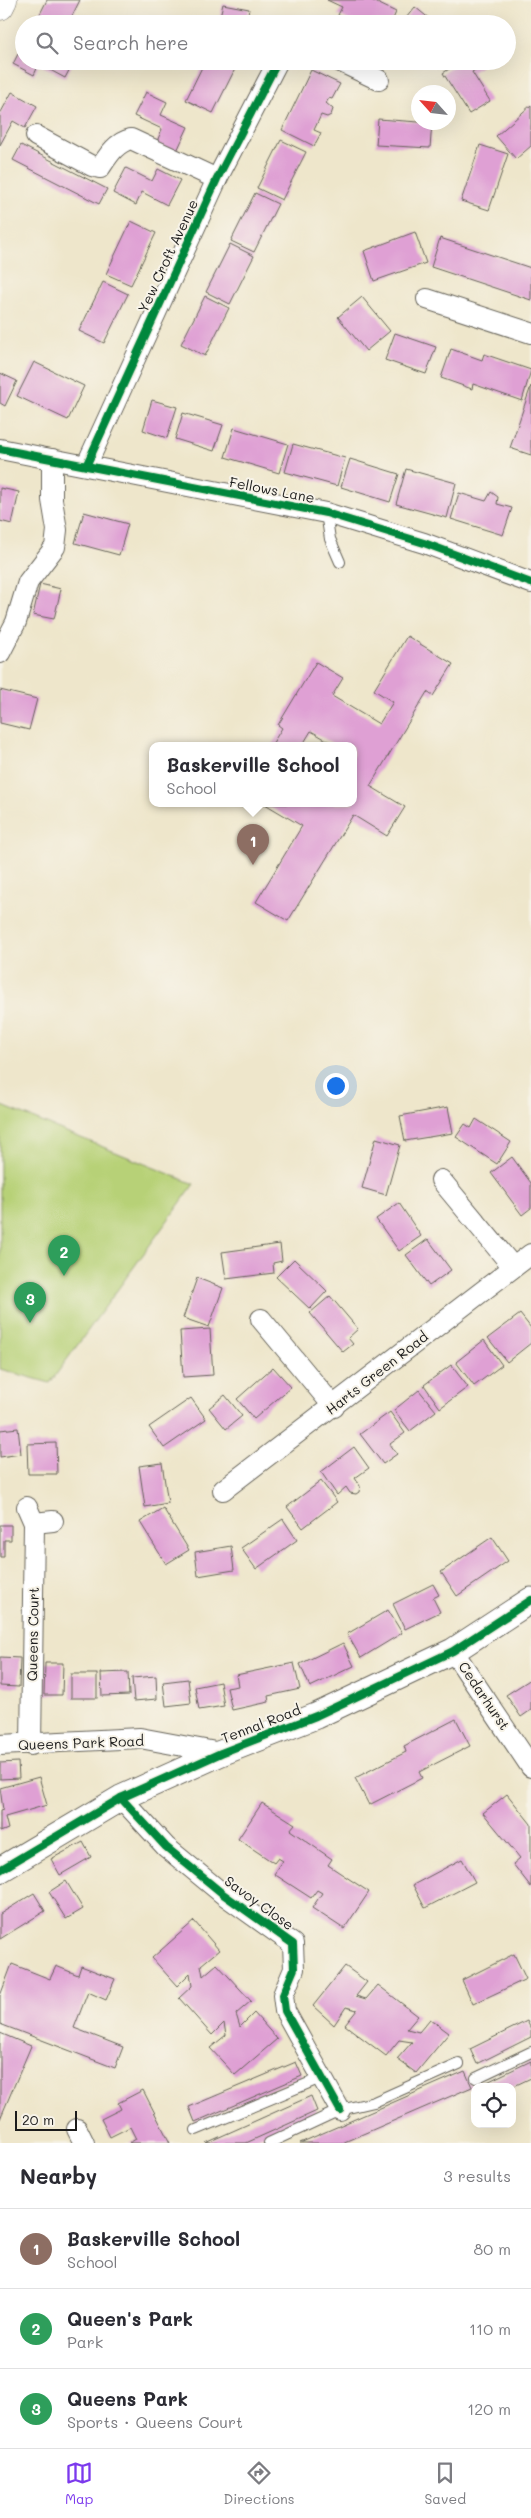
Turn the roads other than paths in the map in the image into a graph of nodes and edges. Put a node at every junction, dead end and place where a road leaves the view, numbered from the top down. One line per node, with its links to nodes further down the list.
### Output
1 (3, 0): 2 (main road)
2 (0, 6)
3 (273, 70): 7 (street, Yew Croft Avenue)
4 (358, 70): 5 (street)
5 (379, 80)
6 (36, 136): 7 (street)
7 (217, 179): 12 (street, Yew Croft Avenue)
8 (427, 299): 9 (street)
9 (531, 333)
10 (0, 448): 11 (street, Fellows Lane)
11 (52, 458): 12 (street, Fellows Lane); 16 (street)
12 (87, 464): 13 (street, Fellows Lane)
13 (326, 513): 14 (lane); 15 (street, Fellows Lane)
14 (340, 562)
15 (531, 582)
16 (0, 653)
17 (441, 1180): 19 (street)
18 (531, 1254): 19 (street, Harts Green Road)
19 (513, 1267): 21 (street, Harts Green Road)
20 (262, 1318): 21 (street)
21 (334, 1406): 22 (street, Harts Green Road)
22 (223, 1490)
23 (38, 1517): 27 (street, Queens Court)
24 (531, 1600): 25 (street, Tennal Road)
25 (453, 1650): 28 (street, Tennal Road); 29 (street, Cedarhurst)
26 (0, 1745): 27 (street, Queens Park Road)
27 (31, 1745): 28 (street, Queens Park Road)
28 (221, 1753): 30 (street, Tennal Road)
29 (531, 1766)
30 (120, 1798): 31 (street, Tennal Road); 34 (street, Savoy Close)
31 (0, 1870)
32 (531, 2052): 35 (lane)
33 (459, 2064): 36 (lane)
34 (321, 2078): 36 (street, Savoy Close); 37 (lane)
35 (476, 2078)
36 (340, 2110): 38 (lane)
37 (196, 2130)
38 (269, 2143)

